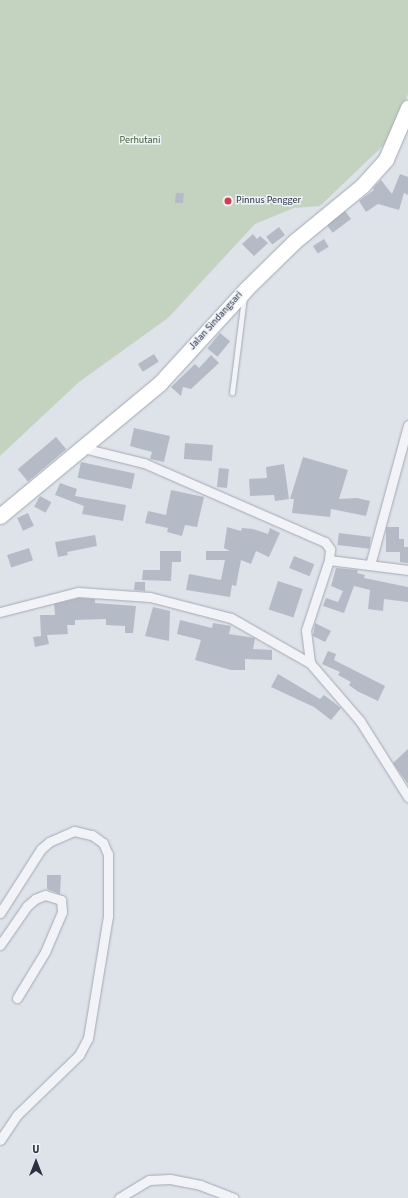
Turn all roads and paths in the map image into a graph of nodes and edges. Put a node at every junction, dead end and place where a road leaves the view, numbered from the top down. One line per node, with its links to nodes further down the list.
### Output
1 (408, 108): 2 (main road, Jalan Sindangsari)
2 (246, 289): 3 (lane); 5 (main road, Jalan Sindangsari)
3 (232, 393)
4 (408, 426): 8 (street)
5 (83, 448): 6 (main road, Jalan Sindangsari); 7 (street)
6 (0, 516)
7 (329, 560): 8 (street); 11 (street)
8 (370, 565): 9 (street)
9 (408, 570)
10 (0, 612): 11 (street)
11 (310, 663): 12 (street)
12 (408, 797)
13 (0, 913): 16 (street)
14 (0, 945): 15 (street)
15 (18, 998)
16 (0, 1140)
17 (119, 1198): 18 (street)
18 (234, 1198)

